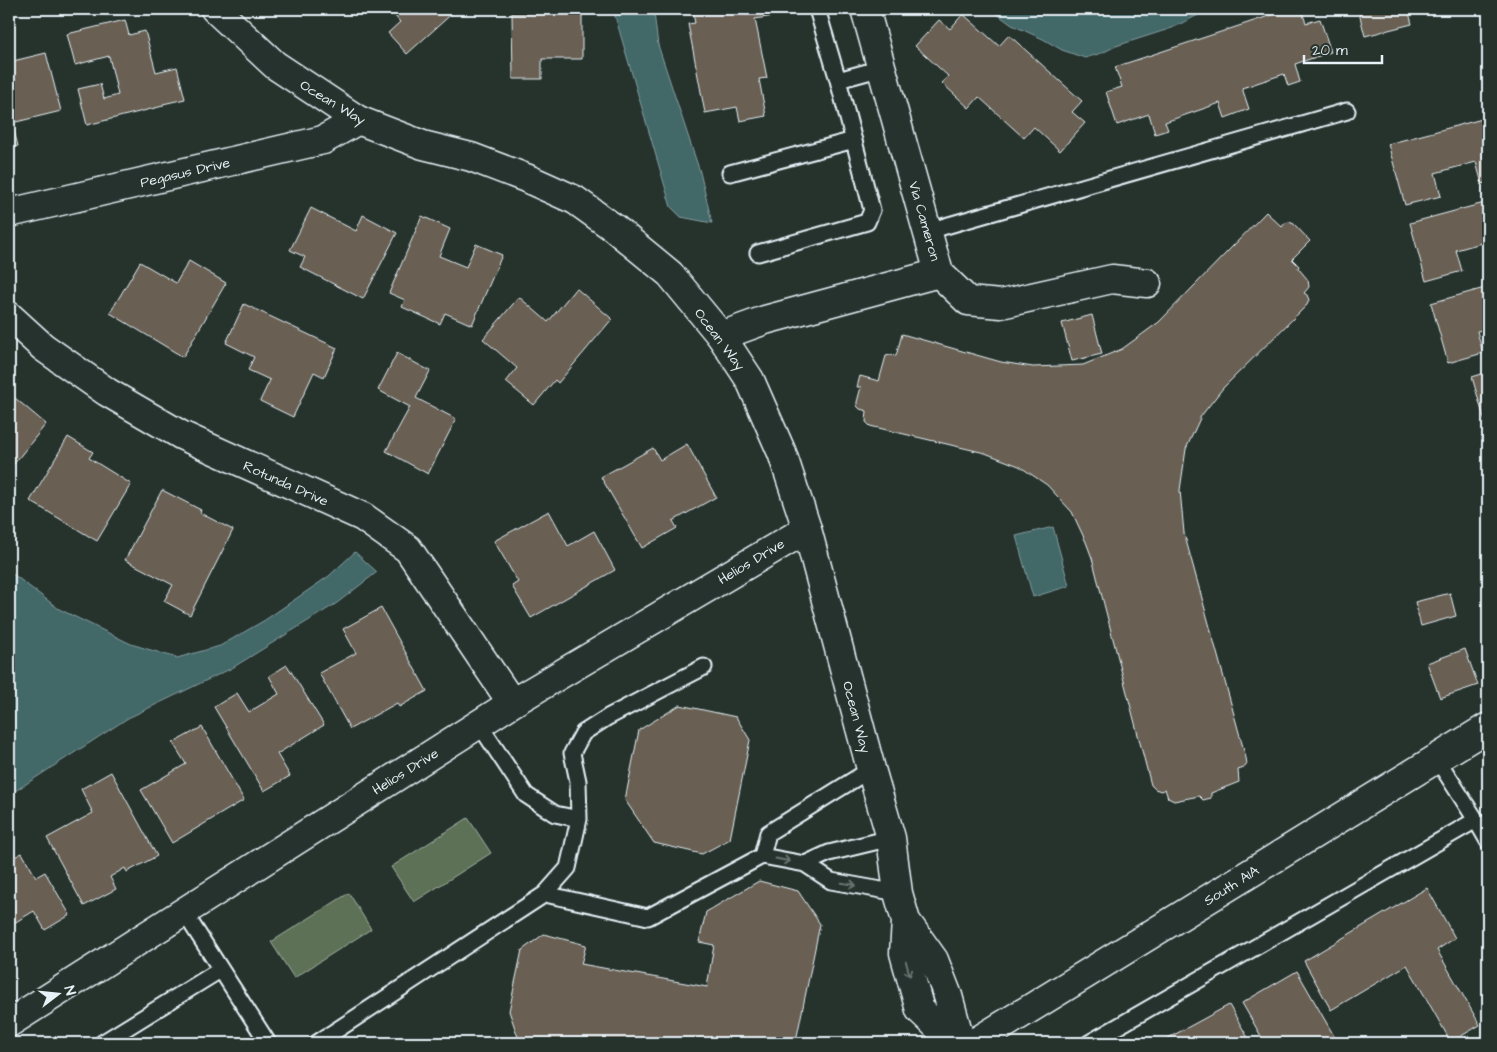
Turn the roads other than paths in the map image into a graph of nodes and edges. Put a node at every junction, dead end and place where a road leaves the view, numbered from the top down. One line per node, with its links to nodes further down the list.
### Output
1 (215, 9): 7 (street, Ocean Way)
2 (818, 9): 5 (lane)
3 (865, 9): 4 (street, Via Cameron)
4 (882, 68): 5 (lane); 11 (street, Via Cameron)
5 (838, 80): 8 (lane)
6 (1347, 111): 11 (lane)
7 (358, 120): 10 (street, Pegasus Drive); 16 (street, Ocean Way)
8 (854, 140): 9 (lane); 12 (lane)
9 (730, 173)
10 (9, 214)
11 (928, 231): 13 (street, Via Cameron)
12 (758, 253)
13 (940, 272): 14 (street); 16 (street, Via Cameron)
14 (1147, 284)
15 (9, 316): 19 (street, Rotunda Drive)
16 (721, 336): 17 (street, Ocean Way)
17 (807, 528): 19 (street, Helios Drive); 23 (street, Ocean Way)
18 (704, 667): 24 (lane)
19 (512, 703): 20 (street, Helios Drive)
20 (479, 724): 24 (lane); 32 (street, Helios Drive)
21 (1488, 727): 22 (street, South A1A)
22 (1437, 759): 25 (lane); 41 (street, South A1A)
23 (871, 769): 26 (street, Ocean Way); 28 (lane)
24 (579, 819): 31 (lane)
25 (1476, 820): 27 (lane); 42 (lane)
26 (891, 838): 29 (lane); 30 (street, Ocean Way)
27 (1488, 841)
28 (762, 856): 29 (lane, one-way to 29); 31 (lane)
29 (805, 864): 30 (lane, one-way to 30)
30 (898, 892): 33 (street, Ocean Way)
31 (544, 894): 38 (lane)
32 (184, 912): 34 (lane); 35 (street, Helios Drive)
33 (906, 921): 39 (street, Ocean Way, one-way to 39); 40 (street, Ocean Way)
34 (220, 970): 36 (lane); 37 (lane)
35 (9, 1023)
36 (102, 1043)
37 (268, 1043)
38 (317, 1043)
39 (955, 1043)
40 (961, 1043)
41 (974, 1043)
42 (1089, 1043)

